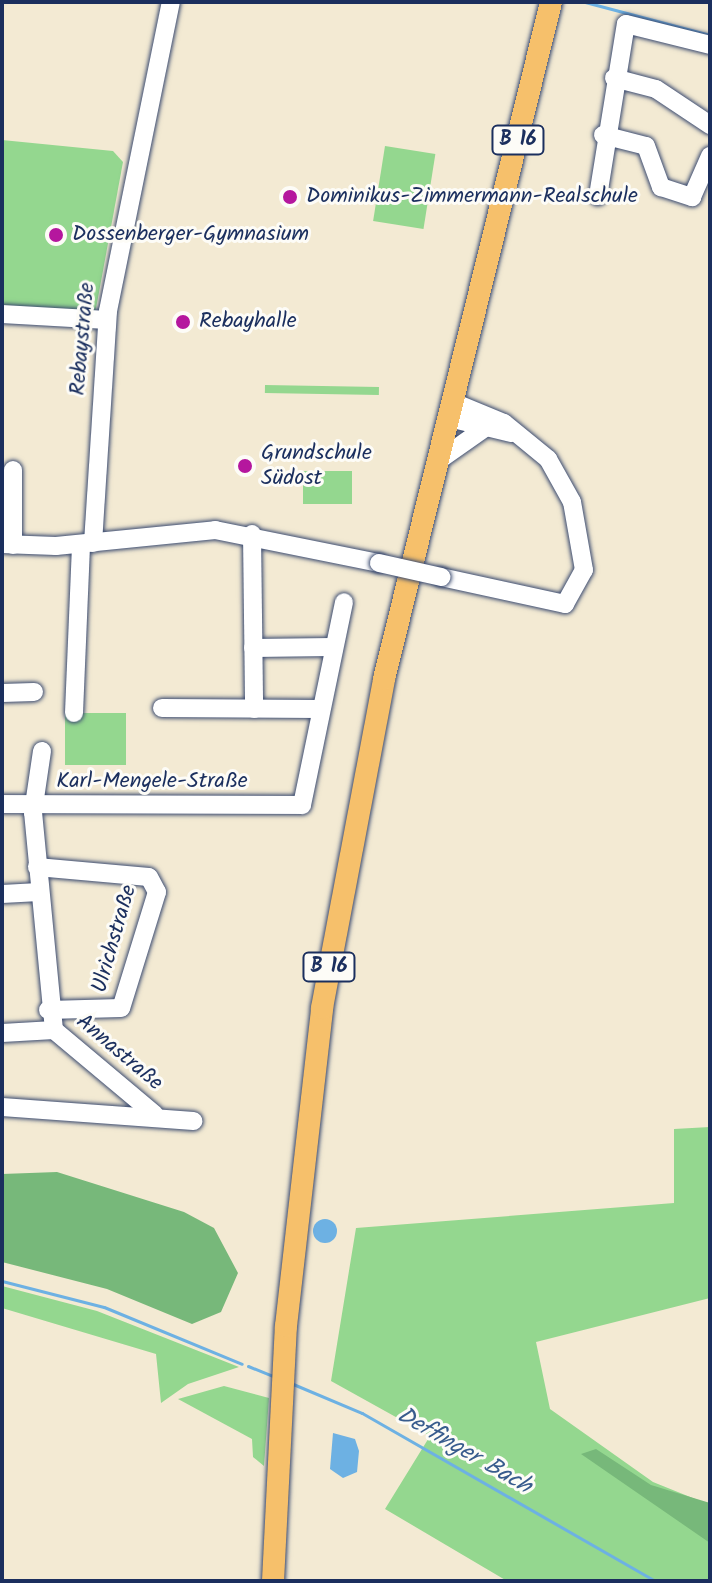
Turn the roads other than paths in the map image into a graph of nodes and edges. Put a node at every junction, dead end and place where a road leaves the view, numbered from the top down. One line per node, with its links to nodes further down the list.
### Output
1 (171, 2): 10 (street, Rebaystraße)
2 (551, 2): 11 (main road, B 16)
3 (710, 45): 4 (street)
4 (614, 78): 5 (street); 6 (street)
5 (710, 125)
6 (603, 135): 7 (street); 8 (street)
7 (710, 156)
8 (598, 196)
9 (2, 314): 10 (street)
10 (107, 320): 18 (street, Rebaystraße)
11 (451, 410): 12 (street); 13 (street); 14 (main road, B 16)
12 (485, 428): 13 (street); 14 (street)
13 (518, 434): 19 (street)
14 (438, 461): 42 (main road, B 16)
15 (13, 470): 17 (street)
16 (252, 534): 18 (street); 20 (street, bridge); 23 (street)
17 (8, 544): 18 (street)
18 (87, 544): 29 (street, Rebaystraße)
19 (582, 554): 20 (street); 20 (street)
20 (545, 600)
21 (344, 602): 22 (street)
22 (332, 647): 23 (street); 28 (street)
23 (253, 648): 27 (street)
24 (34, 692): 25 (street)
25 (2, 693)
26 (162, 708): 27 (street)
27 (254, 709): 28 (street)
28 (319, 709): 32 (street, Karl-Mengele-Straße)
29 (74, 713)
30 (42, 751): 32 (street, Annastraße)
31 (2, 804): 32 (street, Karl-Mengele-Straße)
32 (34, 805): 33 (street, Annastraße)
33 (37, 867): 34 (street, Annastraße); 36 (street, Ulrichstraße)
34 (39, 892): 35 (street); 36 (street, Annastraße)
35 (2, 894)
36 (48, 1010): 37 (street, Annastraße)
37 (54, 1030): 38 (street); 40 (street, Annastraße)
38 (2, 1033)
39 (2, 1107): 40 (street)
40 (154, 1114): 41 (street, Annastraße)
41 (193, 1121)
42 (273, 1581)

